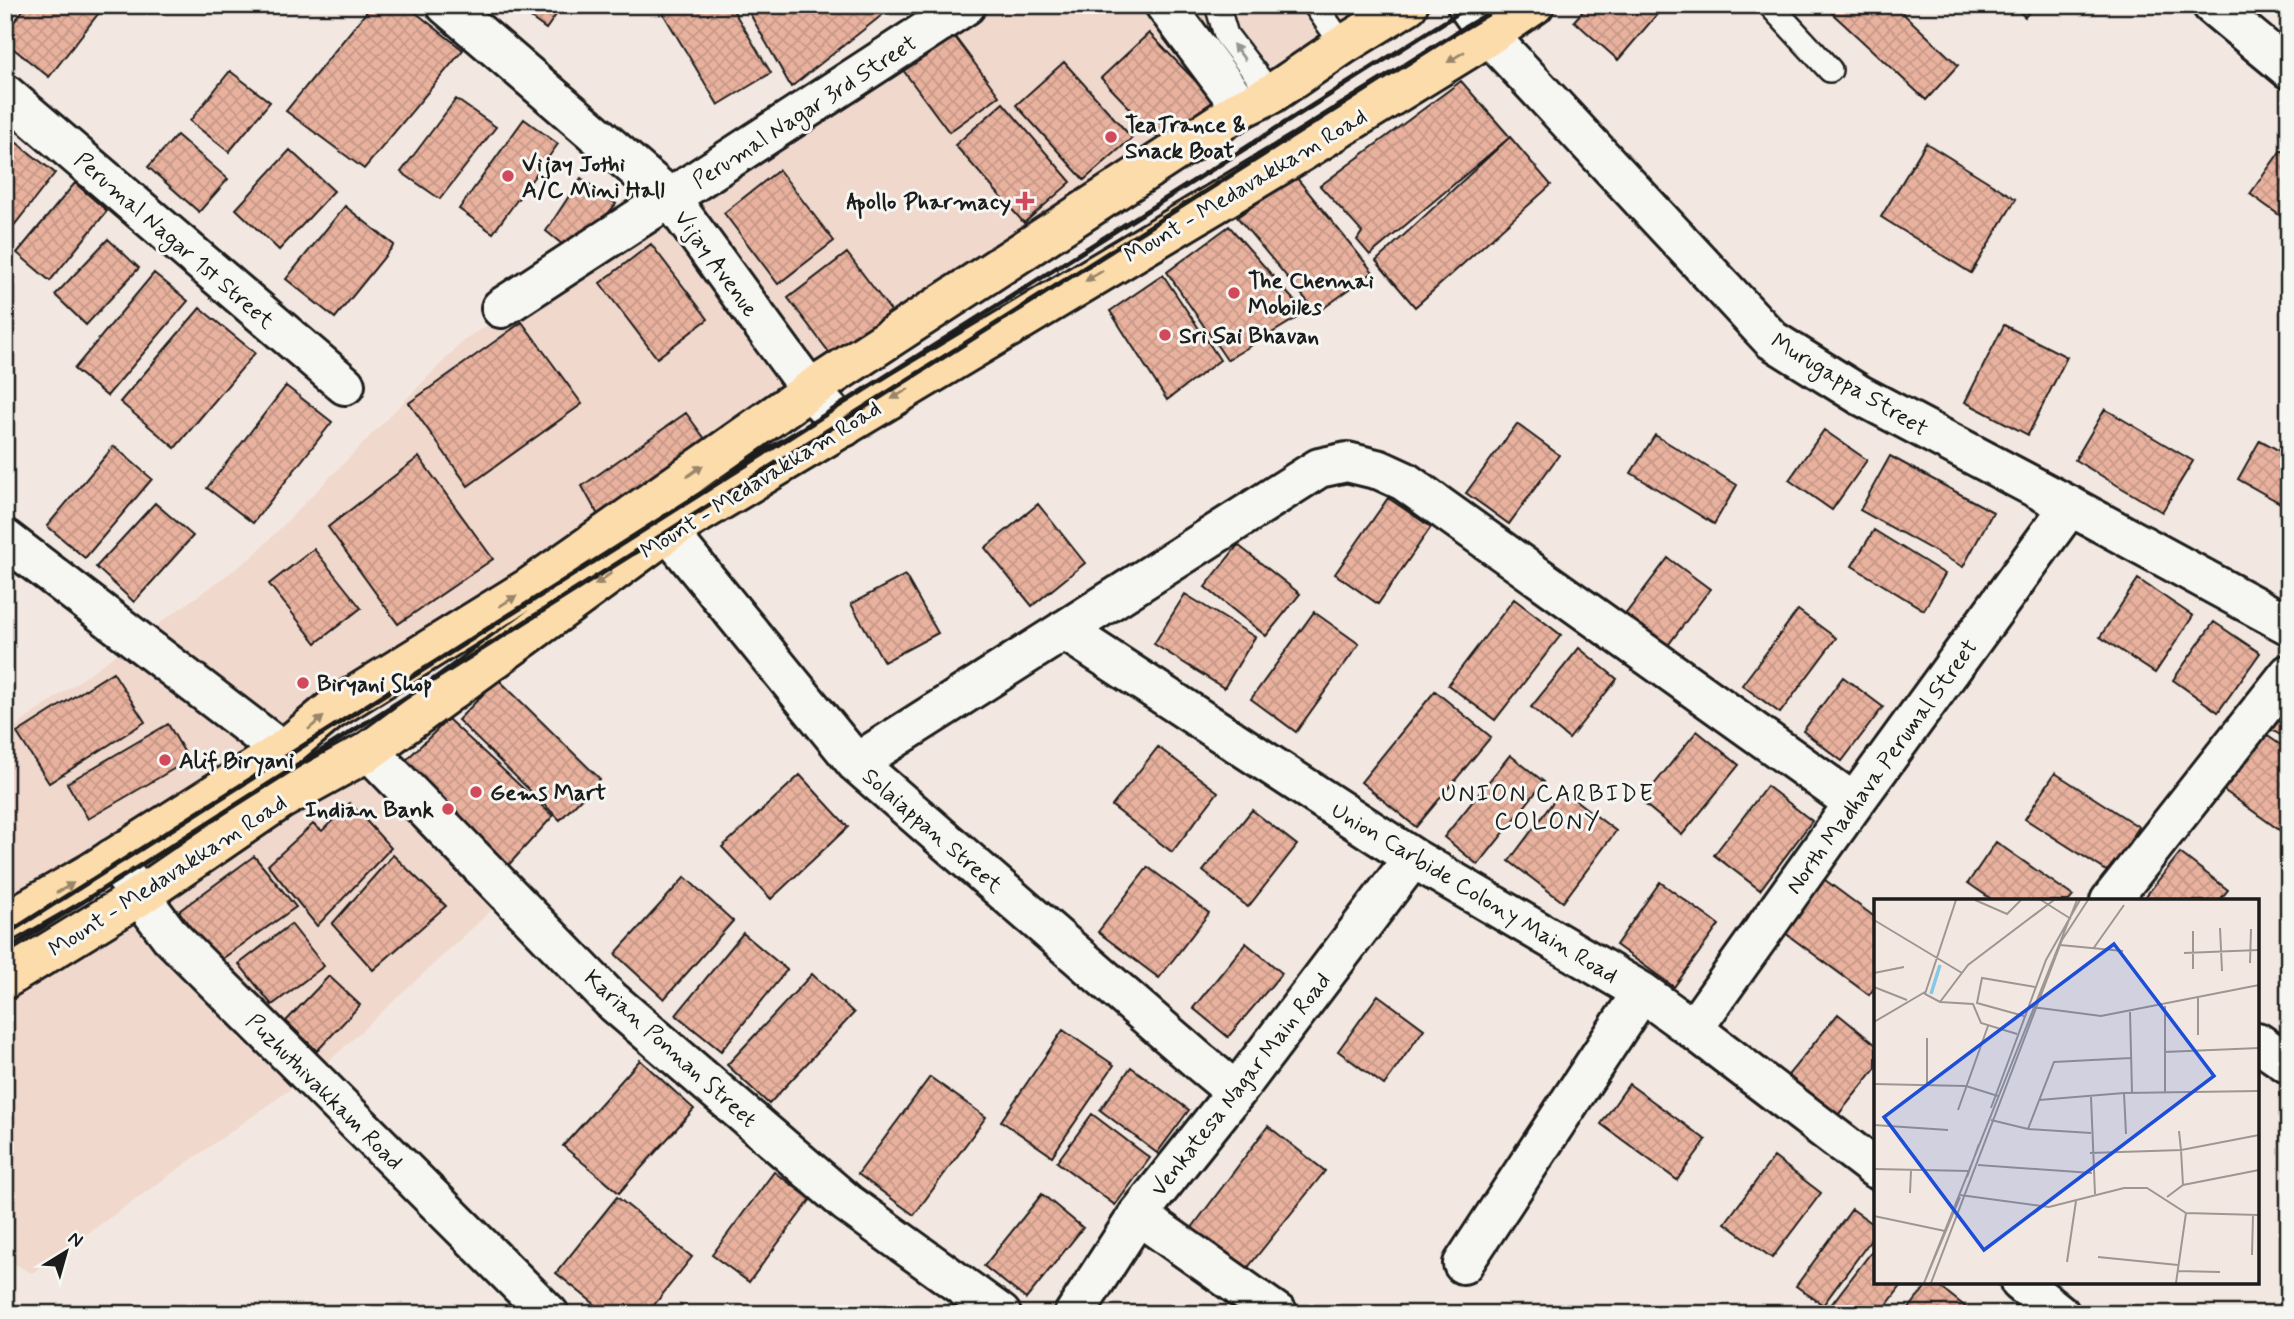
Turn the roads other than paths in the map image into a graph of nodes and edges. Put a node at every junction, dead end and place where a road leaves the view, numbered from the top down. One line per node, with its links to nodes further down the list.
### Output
1 (446, 5): 17 (street, Vijay Avenue)
2 (966, 5): 17 (street, Perumal Nagar 3rd Street)
3 (1165, 5): 16 (street)
4 (1217, 5): 16 (lane, one-way to 4)
5 (1315, 5): 11 (lane)
6 (1408, 5): 11 (main road, Mount - Medavakkam Road)
7 (1467, 5): 12 (street, Murugappa Street)
8 (1534, 5): 12 (main road, Mount - Medavakkam Road)
9 (1770, 5): 14 (lane)
10 (2212, 5): 13 (street)
11 (1359, 25): 16 (main road, Mount - Medavakkam Road)
12 (1489, 36): 21 (main road, Mount - Medavakkam Road, one-way to 21); 22 (street, Murugappa Street)
13 (2289, 69)
14 (1830, 71)
15 (5, 94): 19 (street, Perumal Nagar 1st Street)
16 (1256, 101): 20 (main road, Mount - Medavakkam Road)
17 (670, 198): 18 (street, Perumal Nagar 3rd Street); 20 (street, Vijay Avenue)
18 (501, 308)
19 (345, 385)
20 (810, 390): 21 (street, Vijay Avenue); 28 (main road, Mount - Medavakkam Road, one-way to 20)
21 (844, 427): 23 (main road, Mount - Medavakkam Road)
22 (2070, 506): 25 (street, Murugappa Street); 31 (street, North Madhava Perumal Street)
23 (668, 532): 29 (main road, Mount - Medavakkam Road, one-way to 29); 30 (street, Solaiappan Street)
24 (5, 539): 28 (street)
25 (2289, 625)
26 (1064, 630): 30 (street); 31 (street); 32 (street, Union Carbide Colony Main Road)
27 (2289, 674): 35 (street)
28 (282, 751): 33 (main road, Mount - Medavakkam Road)
29 (369, 751): 34 (main road, Mount - Medavakkam Road); 48 (street, Karian Ponnan Street)
30 (856, 763): 42 (street, Solaiappan Street)
31 (1854, 803): 39 (street, North Madhava Perumal Street)
32 (1413, 858): 38 (street, Union Carbide Colony Main Road); 42 (street, Venkatesa Nagar Main Road)
33 (112, 859): 34 (street, Puzhuthivakkam Road); 36 (main road, Mount - Medavakkam Road, one-way to 33)
34 (141, 896): 37 (main road, Mount - Medavakkam Road); 47 (street, Puzhuthivakkam Road)
35 (2112, 899)
36 (5, 922)
37 (5, 979)
38 (1642, 992): 39 (street, Union Carbide Colony Main Road); 45 (street)
39 (1693, 1029): 43 (street, Union Carbide Colony Main Road)
40 (2259, 1043): 41 (street)
41 (2289, 1064)
42 (1236, 1092): 44 (street, Venkatesa Nagar Main Road)
43 (1874, 1167)
44 (1138, 1216): 49 (street, Venkatesa Nagar Main Road); 50 (street)
45 (1463, 1264)
46 (2022, 1284): 51 (street)
47 (549, 1314)
48 (1001, 1314)
49 (1074, 1314)
50 (1278, 1314)
51 (2060, 1314)

